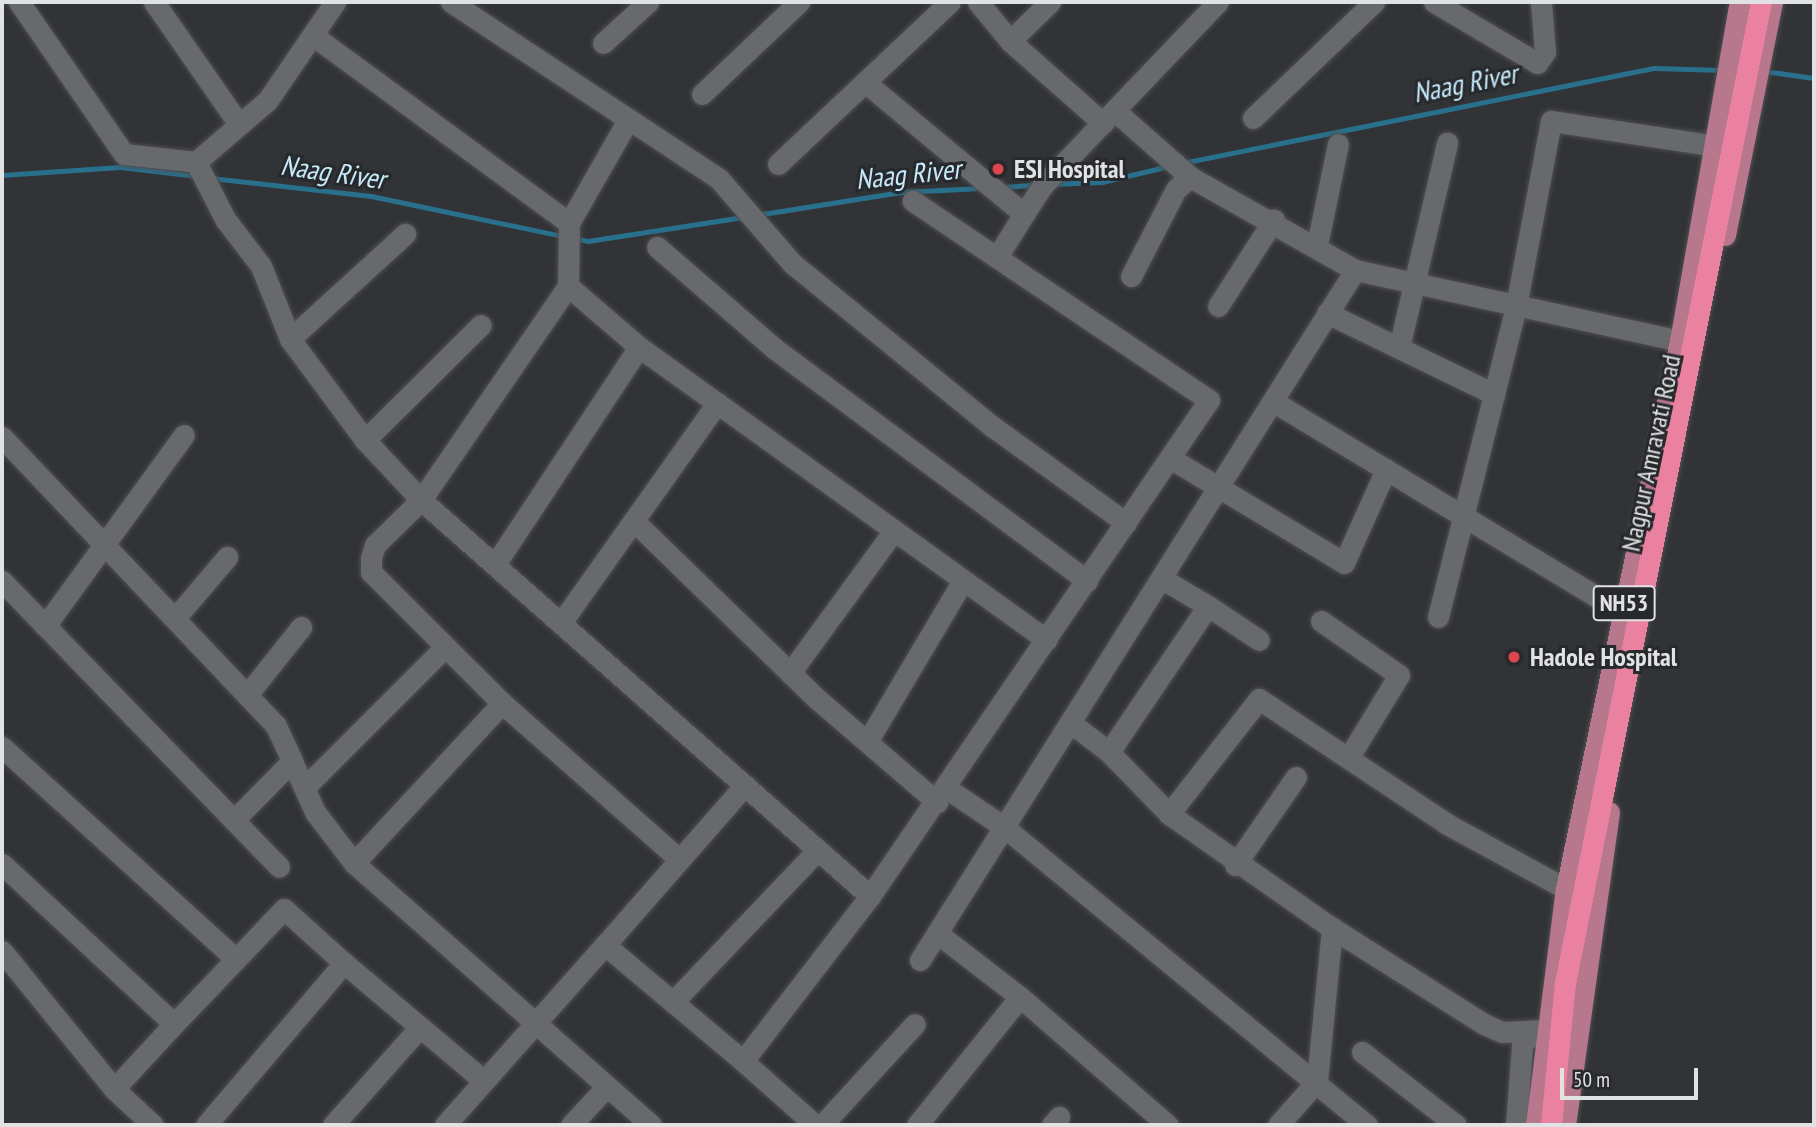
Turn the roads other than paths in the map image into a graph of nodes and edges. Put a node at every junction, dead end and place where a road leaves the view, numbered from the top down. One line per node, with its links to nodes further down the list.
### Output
1 (19, 2): 31 (street)
2 (154, 2): 26 (street)
3 (312, 2): 18 (street)
4 (335, 2): 18 (street)
5 (451, 2): 25 (street)
6 (648, 2): 20 (street)
7 (799, 2): 22 (street)
8 (950, 2): 21 (street)
9 (978, 2): 19 (street)
10 (1050, 2): 19 (street)
11 (1217, 2): 23 (street)
12 (1374, 2): 24 (street)
13 (1434, 2): 14 (street)
14 (1541, 2)
15 (1740, 2): 29 (main road, Nagpur Amravati Road / NH53)
16 (1761, 2): 143 (highway)
17 (1772, 2): 144 (main road, Nagpur Amravati Road / NH53)
18 (320, 29): 26 (street); 36 (street)
19 (1010, 41): 23 (street)
20 (603, 43)
21 (866, 83): 30 (street); 34 (street)
22 (702, 94)
23 (1109, 117): 32 (street); 34 (street)
24 (1253, 118)
25 (628, 120): 36 (street); 65 (street)
26 (238, 123): 31 (street)
27 (1447, 143): 44 (street)
28 (1338, 144): 38 (street)
29 (1717, 146): 46 (street); 50 (main road, Nagpur Amravati Road / NH53)
30 (778, 164)
31 (197, 169): 49 (street)
32 (1187, 173): 35 (street); 42 (street)
33 (914, 201): 40 (street)
34 (1024, 214): 40 (street)
35 (1274, 219): 38 (street); 45 (street)
36 (569, 227): 43 (street)
37 (405, 234): 49 (street)
38 (1317, 245): 41 (street)
39 (657, 247): 72 (street)
40 (997, 257): 59 (street)
41 (1355, 270): 44 (street); 47 (street)
42 (1131, 276)
43 (567, 280): 51 (street); 62 (street)
44 (1414, 281): 46 (street); 52 (street)
45 (1218, 306)
46 (1516, 306): 50 (street); 53 (street)
47 (1328, 313): 52 (street); 54 (street)
48 (481, 325): 58 (street)
49 (290, 339): 58 (street)
50 (1680, 341): 75 (main road, Nagpur Amravati Road / NH53)
51 (639, 347): 55 (street); 69 (street)
52 (1399, 348): 53 (street)
53 (1494, 394): 63 (street)
54 (1274, 402): 60 (street); 61 (street)
55 (717, 403): 64 (street); 66 (street)
56 (184, 435): 67 (street)
57 (2, 437): 67 (street)
58 (365, 440): 62 (street)
59 (1170, 458): 61 (street); 65 (street)
60 (1386, 469): 61 (street); 63 (street)
61 (1222, 488): 70 (street)
62 (421, 500): 69 (street); 84 (street)
63 (1462, 516): 75 (street); 77 (street)
64 (634, 521): 78 (street); 85 (street)
65 (1126, 523): 72 (street)
66 (893, 533): 73 (street); 85 (street)
67 (107, 544): 76 (street); 80 (street)
68 (227, 556): 76 (street)
69 (496, 563): 78 (street)
70 (1164, 580): 74 (street); 88 (street)
71 (2, 581): 80 (street)
72 (1087, 581): 82 (street)
73 (962, 582): 82 (street); 89 (street)
74 (1208, 606): 83 (street); 91 (street)
75 (1622, 612): 106 (main road, Nagpur Amravati Road / NH53)
76 (176, 617): 86 (street)
77 (1438, 617)
78 (563, 620): 95 (street)
79 (1321, 621): 92 (street)
80 (46, 626): 98 (street)
81 (301, 627): 86 (street)
82 (1047, 640): 96 (street)
83 (1259, 640)
84 (444, 648): 87 (street); 93 (street)
85 (790, 673): 89 (street)
86 (247, 695): 93 (street)
87 (502, 703): 101 (street); 102 (street)
88 (1071, 723): 91 (street); 99 (street)
89 (867, 742): 96 (street)
90 (2, 747): 112 (street)
91 (1109, 752): 97 (street)
92 (1349, 757): 97 (street); 106 (street)
93 (299, 773): 98 (street); 102 (street)
94 (1296, 777): 104 (street)
95 (745, 785): 100 (street); 101 (street)
96 (942, 795): 99 (street); 107 (street)
97 (1169, 814): 104 (street)
98 (234, 820): 105 (street)
99 (1004, 827): 109 (street); 124 (street)
100 (818, 850): 107 (street); 116 (street)
101 (678, 858): 110 (street)
102 (354, 863): 117 (street)
103 (2, 864): 118 (street)
104 (1235, 864): 108 (street)
105 (279, 867)
106 (1566, 889): 121 (main road, Nagpur Amravati Road / NH53)
107 (870, 896): 123 (street)
108 (1332, 928): 121 (street); 124 (street)
109 (937, 933): 113 (street); 115 (street)
110 (605, 945): 116 (street); 117 (street)
111 (2, 951): 127 (street)
112 (235, 958): 114 (street); 118 (street)
113 (920, 960)
114 (344, 963): 120 (street); 129 (street)
115 (1020, 997): 136 (street); 137 (street)
116 (673, 1002): 123 (street)
117 (536, 1023): 125 (street); 126 (street)
118 (174, 1024): 127 (street)
119 (915, 1024): 135 (street)
120 (420, 1027): 125 (street); 130 (street)
121 (1544, 1033): 141 (street); 142 (main road, Nagpur Amravati Road / NH53)
122 (1362, 1052): 140 (street)
123 (743, 1061): 134 (street)
124 (1317, 1081): 138 (street); 139 (street)
125 (484, 1082): 131 (street)
126 (607, 1086): 132 (street); 133 (street)
127 (114, 1089): 128 (street)
128 (153, 1125)
129 (206, 1125)
130 (333, 1125)
131 (445, 1125)
132 (571, 1125)
133 (651, 1125)
134 (815, 1125)
135 (822, 1125)
136 (917, 1125)
137 (1168, 1125)
138 (1278, 1125)
139 (1367, 1125)
140 (1456, 1125)
141 (1516, 1125)
142 (1536, 1125)
143 (1551, 1125)
144 (1565, 1125)

